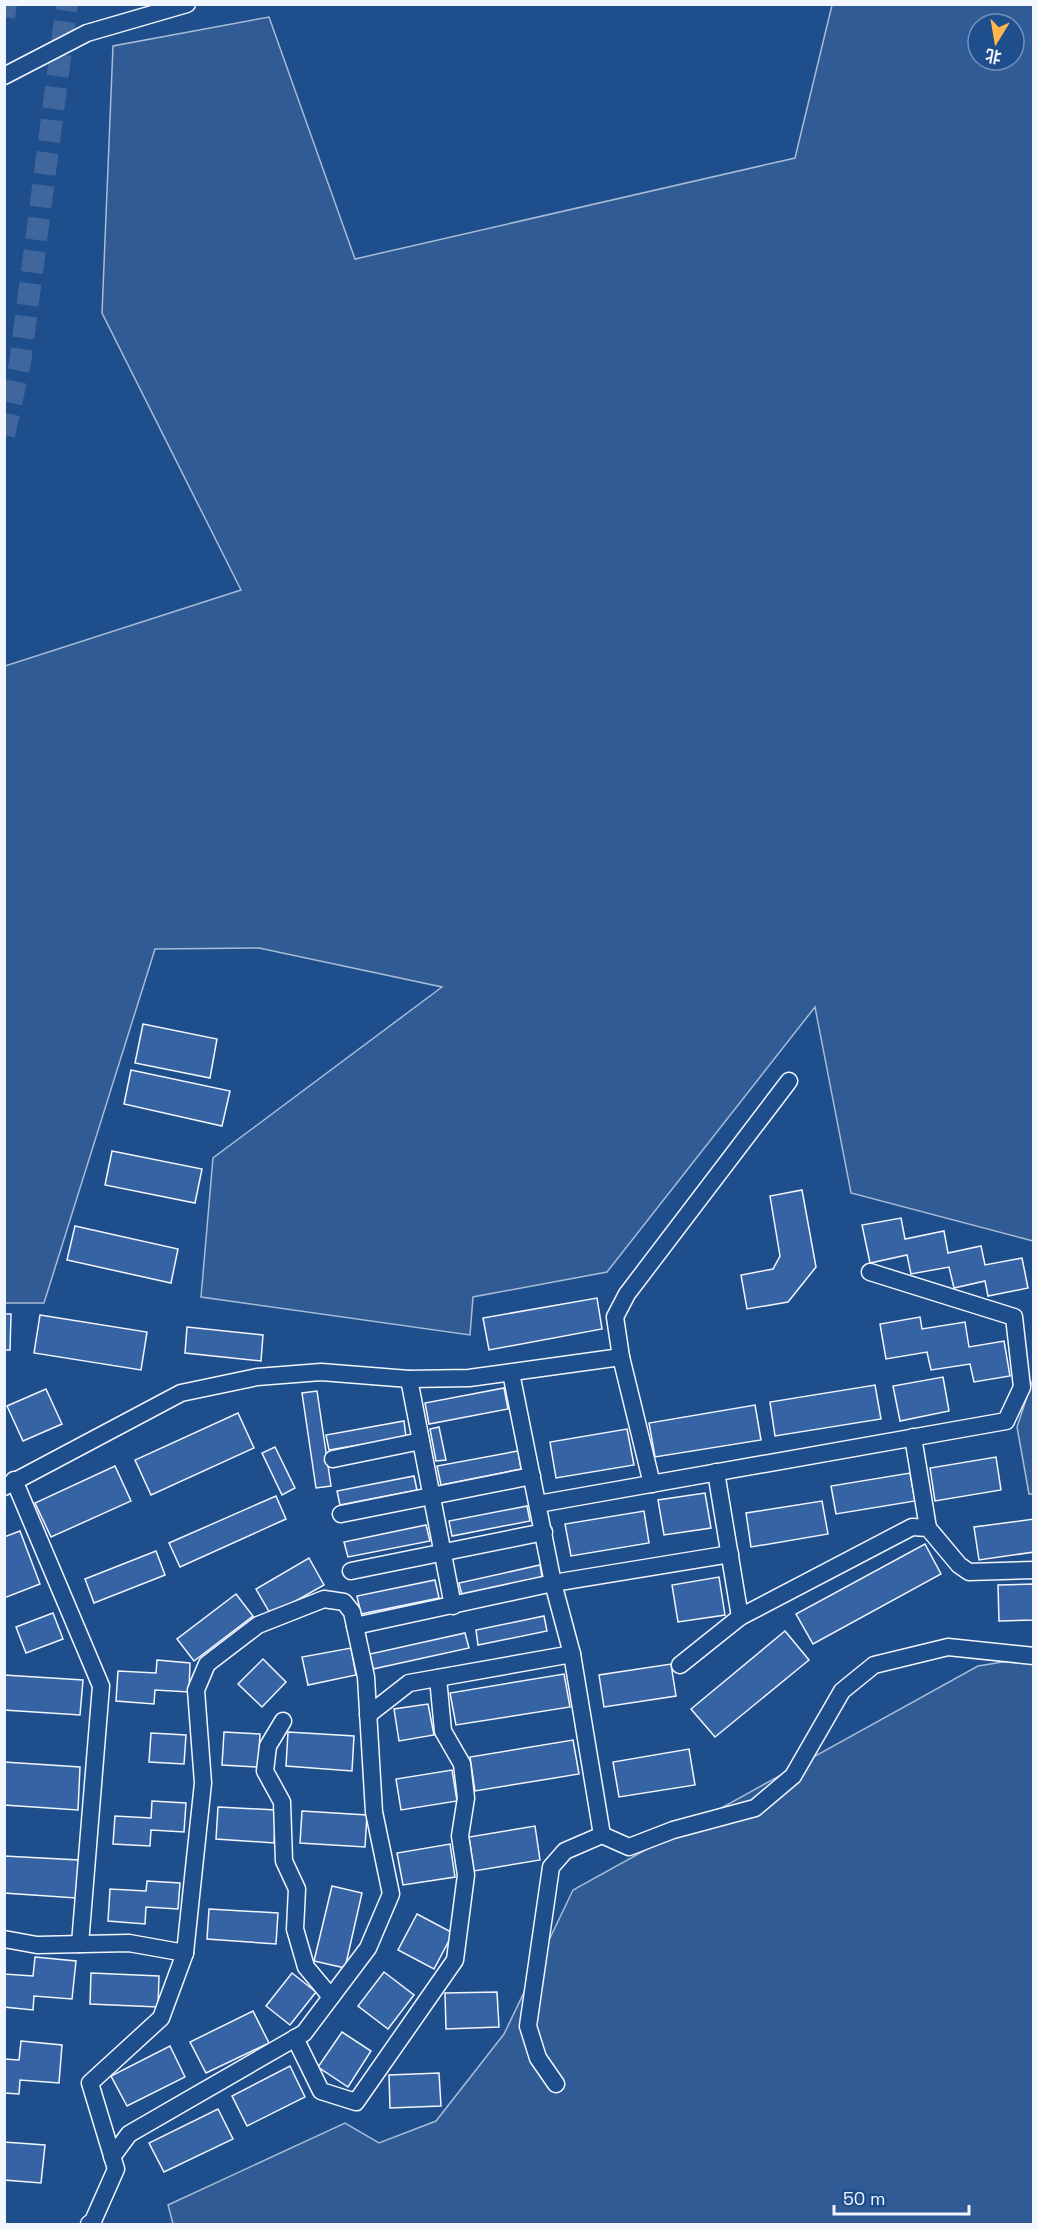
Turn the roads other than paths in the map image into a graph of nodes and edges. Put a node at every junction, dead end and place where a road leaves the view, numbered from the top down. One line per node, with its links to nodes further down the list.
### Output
1 (187, 4): 2 (street)
2 (4, 76)
3 (789, 1081): 5 (street)
4 (870, 1272): 8 (street)
5 (621, 1357): 6 (street); 14 (street)
6 (511, 1373): 7 (street); 12 (street)
7 (409, 1379): 9 (street); 13 (street)
8 (913, 1437): 11 (street); 18 (street)
9 (421, 1441): 10 (street); 15 (street)
10 (333, 1459)
11 (716, 1472): 14 (street); 21 (street)
12 (532, 1476): 15 (street); 16 (street)
13 (10, 1483): 36 (street)
14 (652, 1484): 16 (street)
15 (432, 1496): 17 (street); 20 (street)
16 (538, 1504): 19 (street)
17 (341, 1514)
18 (928, 1528): 22 (street); 26 (street)
19 (544, 1532): 20 (street); 24 (street)
20 (443, 1552): 23 (street); 25 (street)
21 (730, 1554): 24 (street); 26 (street)
22 (1034, 1570)
23 (351, 1571)
24 (553, 1583): 25 (street); 28 (street)
25 (453, 1606): 27 (street)
26 (740, 1617): 30 (street)
27 (355, 1626): 32 (street); 37 (street)
28 (572, 1654): 31 (street); 34 (street)
29 (1034, 1656): 34 (street)
30 (680, 1665)
31 (438, 1678): 32 (street); 39 (street)
32 (368, 1715): 38 (street)
33 (283, 1720): 38 (street)
34 (602, 1835): 40 (street)
35 (4, 1939): 36 (street)
36 (80, 1944): 37 (street)
37 (185, 1953): 41 (street)
38 (331, 1997): 39 (street)
39 (295, 2038): 41 (street)
40 (556, 2084)
41 (112, 2157): 42 (street)
42 (89, 2224)

